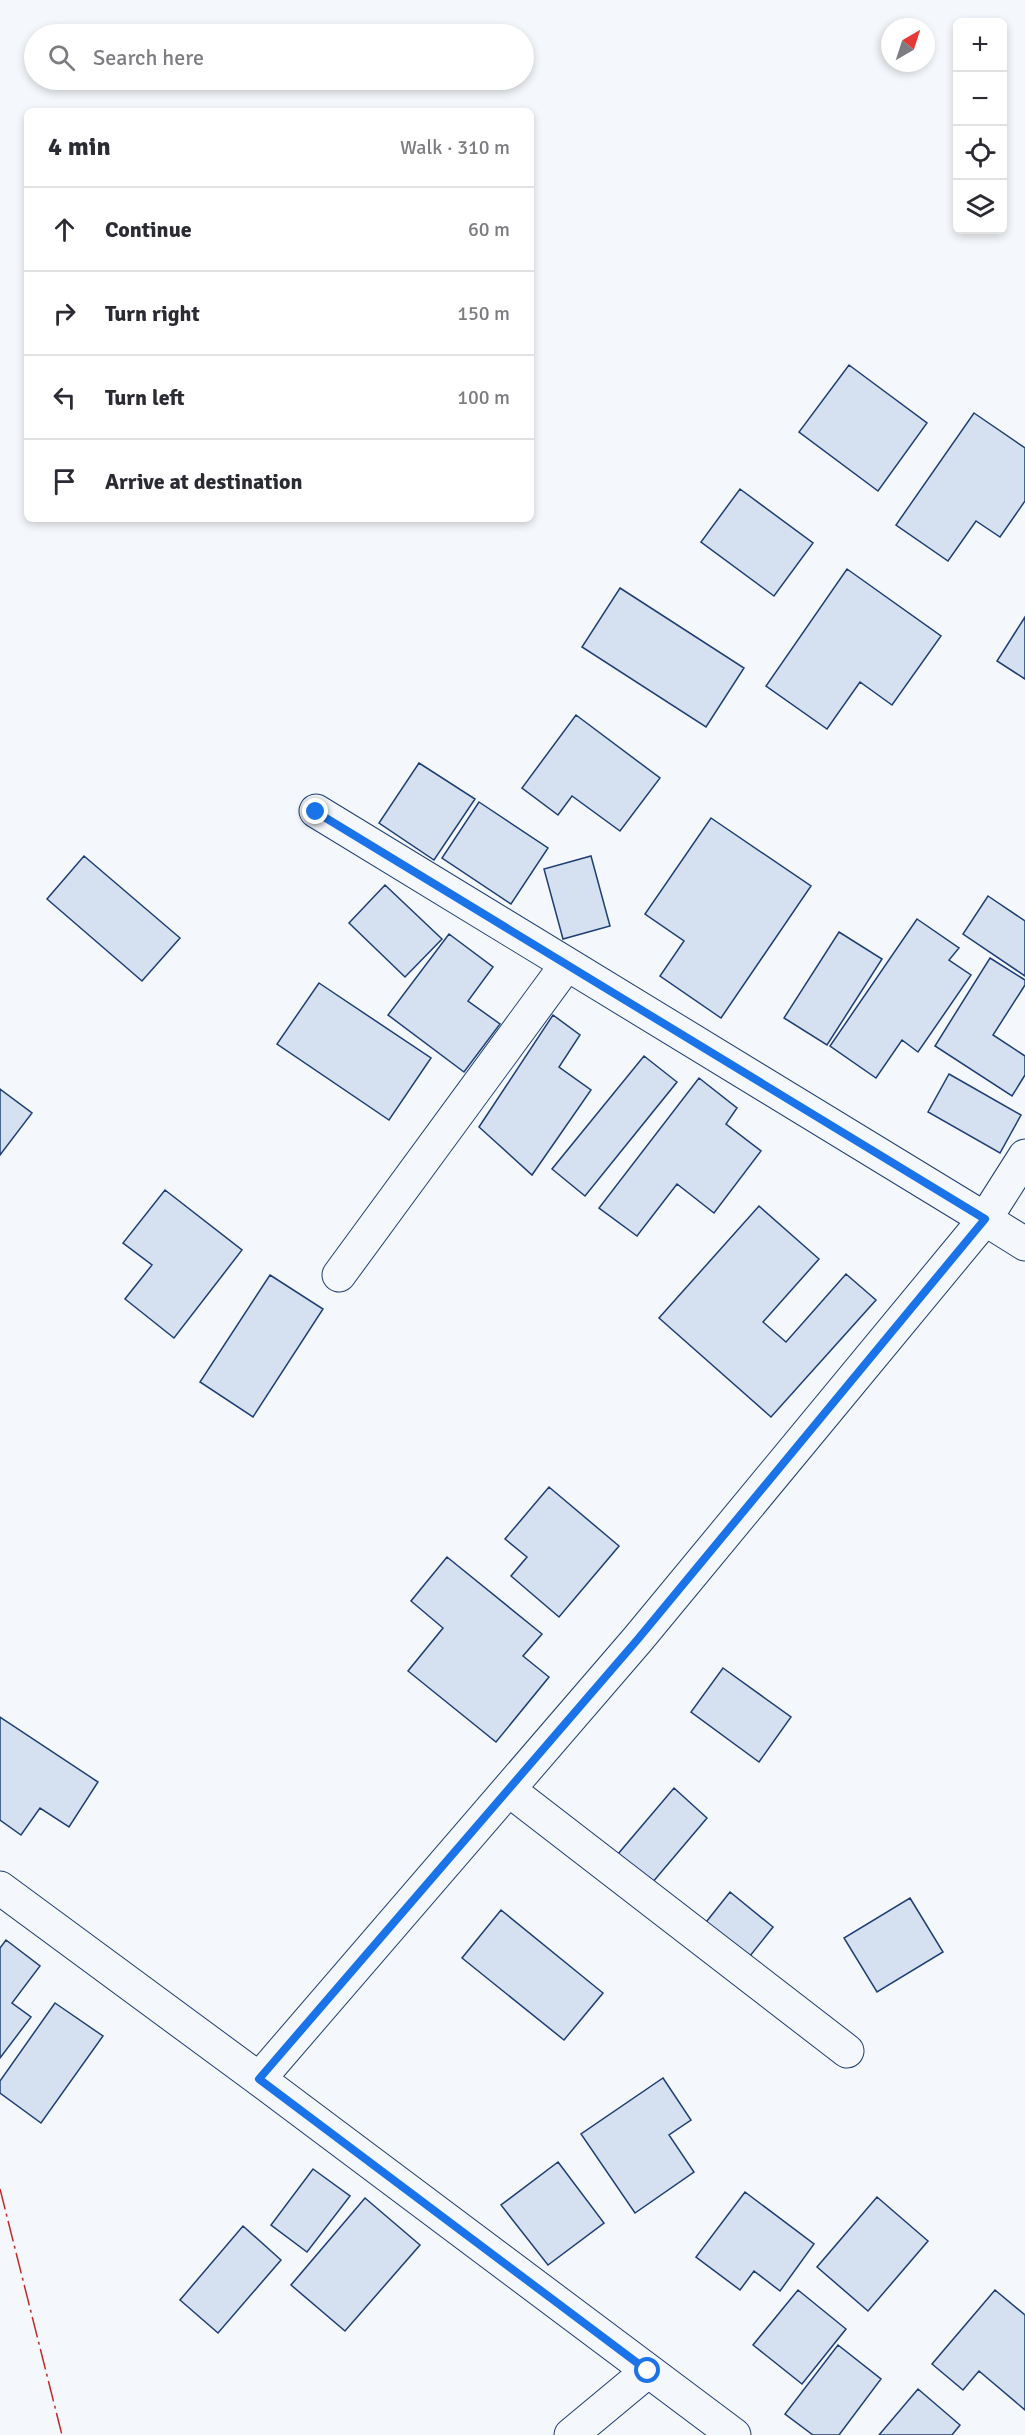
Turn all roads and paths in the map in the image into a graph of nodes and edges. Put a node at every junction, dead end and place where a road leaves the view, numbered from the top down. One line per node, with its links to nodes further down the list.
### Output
1 (316, 812): 2 (street)
2 (567, 964): 4 (street); 6 (street)
3 (1025, 1156): 4 (street)
4 (985, 1219): 5 (street); 7 (street)
5 (1025, 1244)
6 (339, 1275)
7 (509, 1790): 9 (street); 10 (street)
8 (0, 1888): 10 (street)
9 (847, 2051)
10 (259, 2079): 11 (street)
11 (648, 2371): 12 (street); 13 (street)
12 (571, 2435)
13 (734, 2435)

